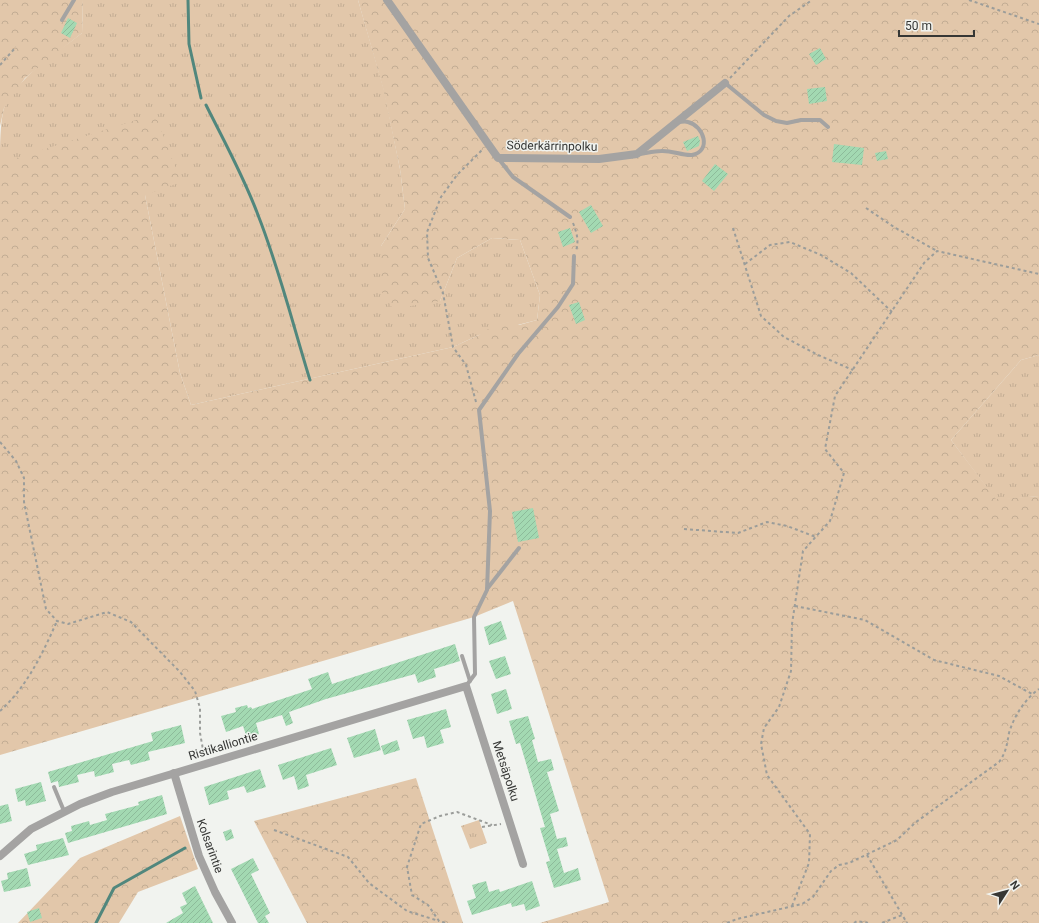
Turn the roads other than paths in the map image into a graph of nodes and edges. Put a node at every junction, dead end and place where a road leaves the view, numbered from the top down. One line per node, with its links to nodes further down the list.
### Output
1 (74, 0): 3 (lane)
2 (387, 0): 8 (street, Söderkärrinpolku)
3 (62, 20)
4 (725, 83): 5 (street, Söderkärrinpolku); 6 (lane)
5 (677, 122): 7 (street, Söderkärrinpolku); 7 (lane)
6 (828, 127)
7 (637, 154): 8 (street, Söderkärrinpolku)
8 (498, 158): 9 (lane)
9 (570, 217)
10 (574, 256): 12 (lane)
11 (519, 548): 12 (lane)
12 (487, 590): 14 (lane)
13 (462, 656): 14 (lane)
14 (468, 683): 15 (street, Ristikalliontie); 19 (street, Metsäpolku)
15 (174, 773): 17 (street, Ristikalliontie); 20 (street, Kolsarintie)
16 (54, 786): 17 (lane)
17 (64, 812): 18 (street, Ristikalliontie)
18 (0, 856)
19 (523, 864)
20 (232, 923)

